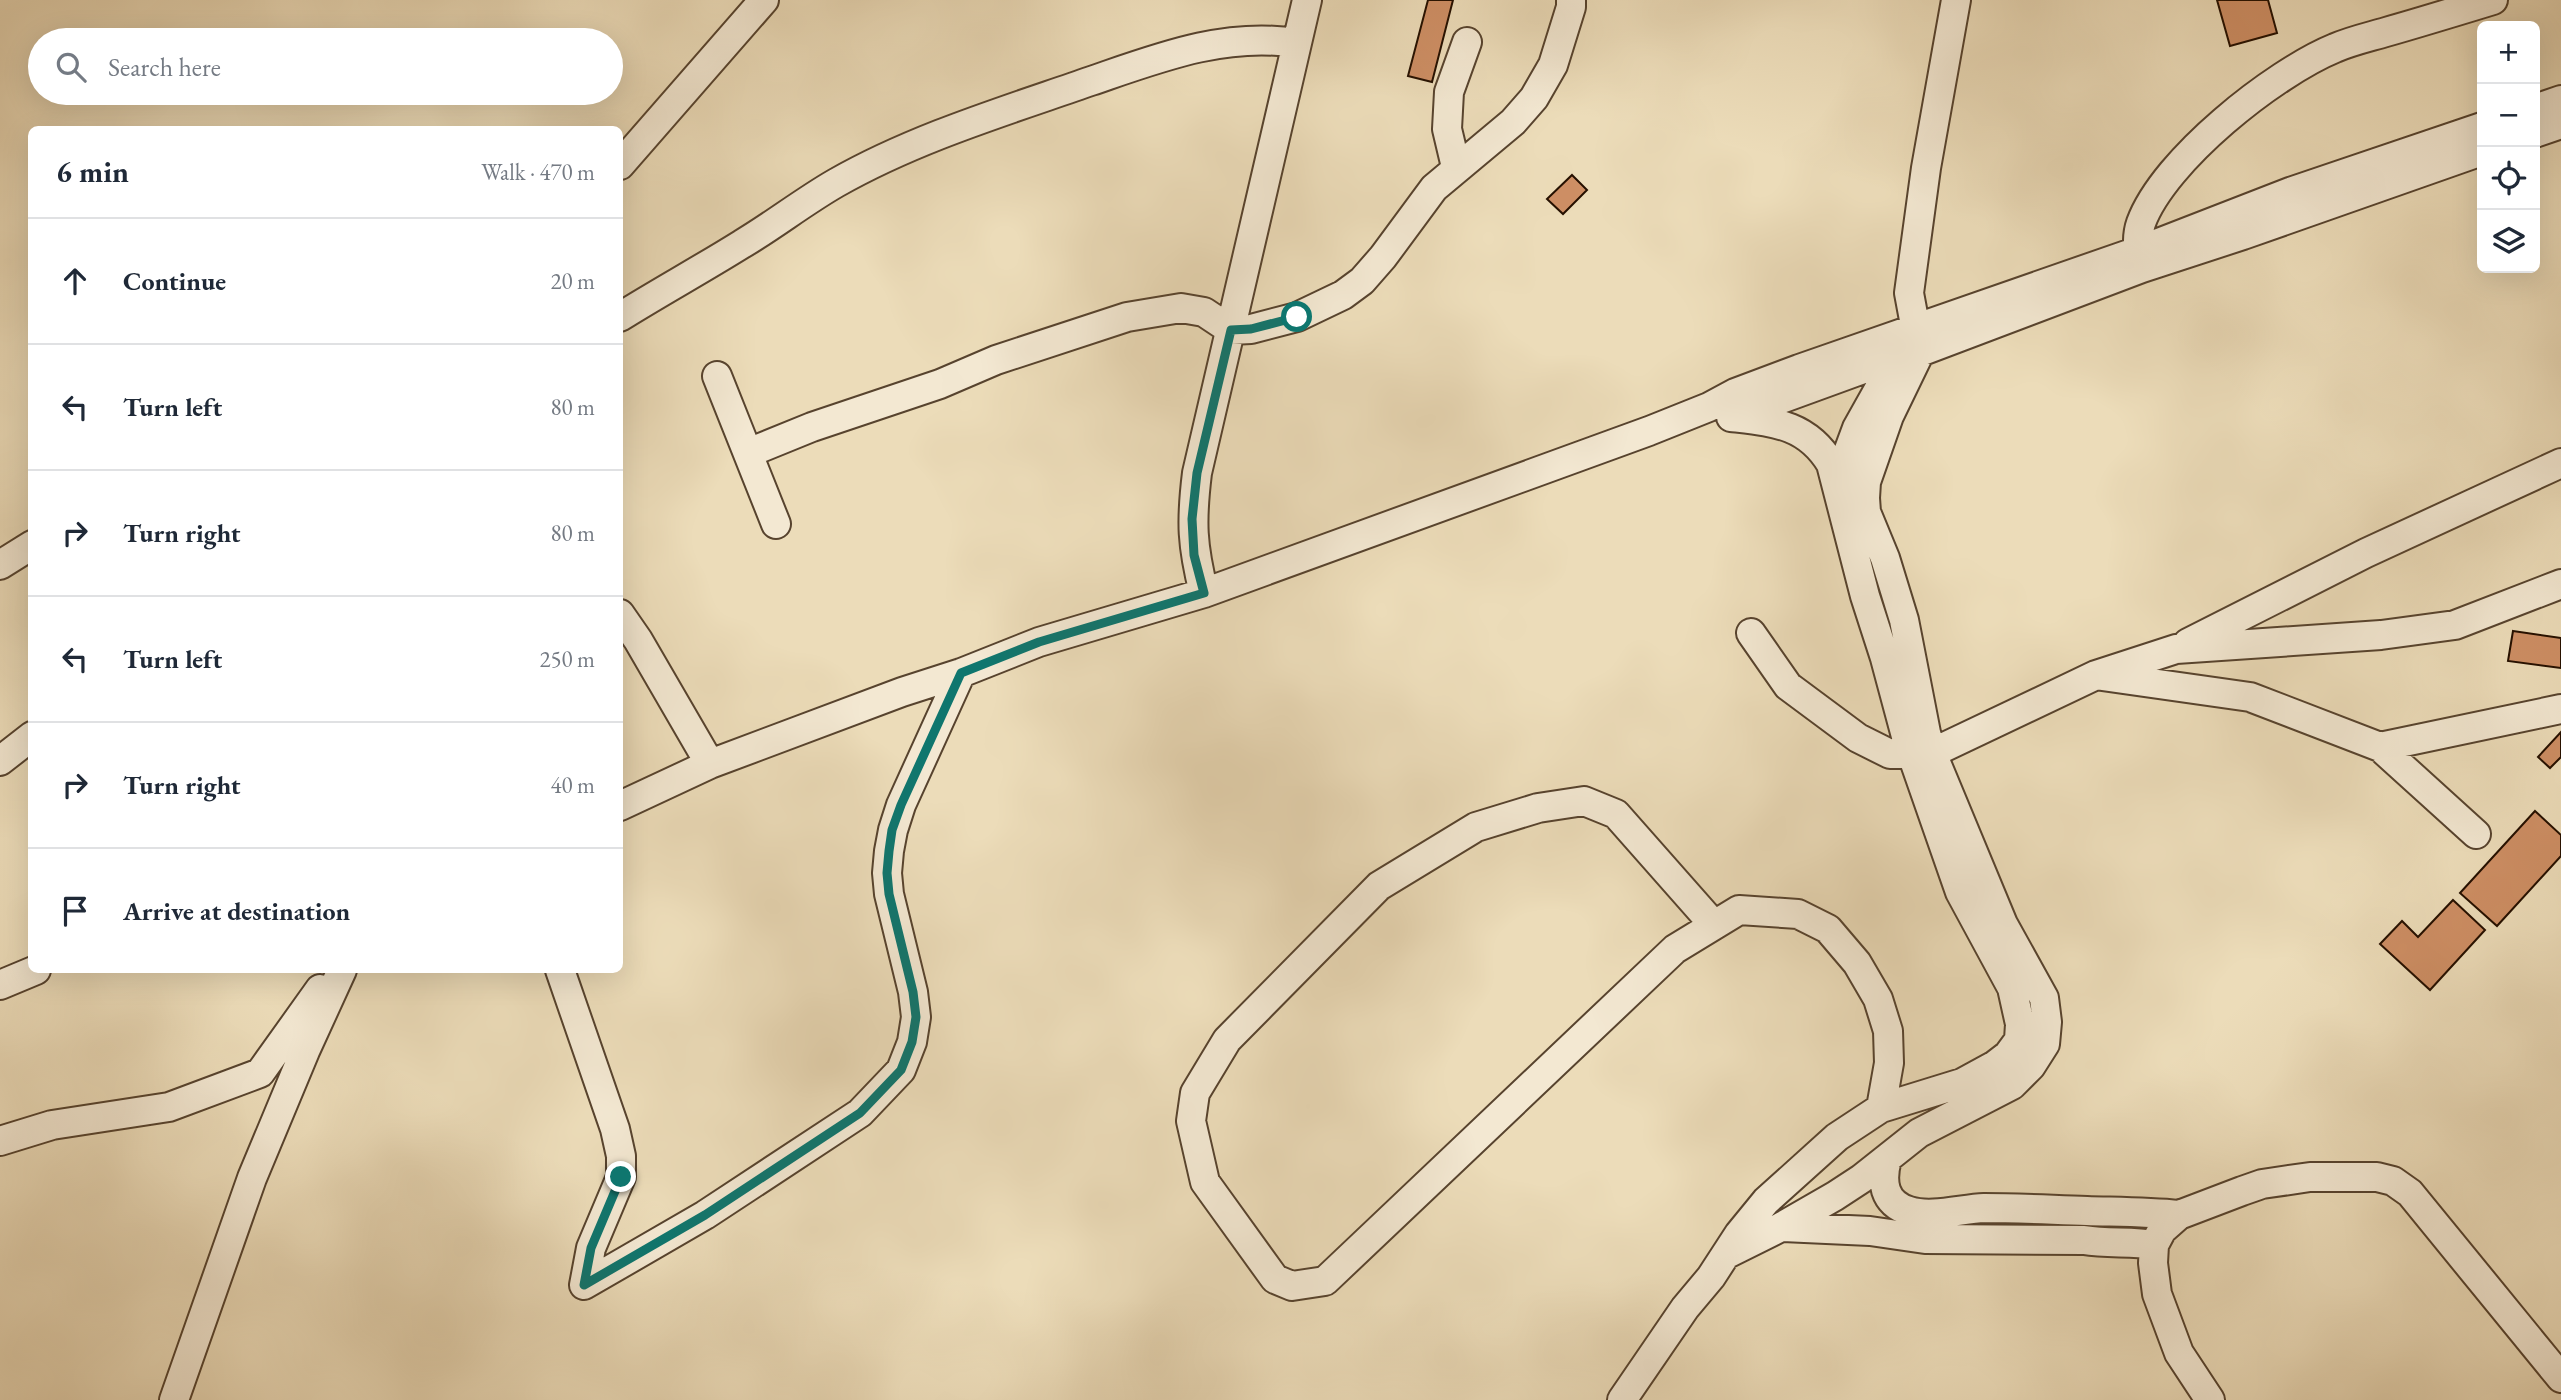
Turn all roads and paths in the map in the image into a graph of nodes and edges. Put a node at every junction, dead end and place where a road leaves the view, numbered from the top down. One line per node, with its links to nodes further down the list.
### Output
1 (764, 0): 14 (street)
2 (1307, 0): 7 (street)
3 (1571, 0): 15 (street)
4 (1956, 0): 19 (street)
5 (2493, 0): 16 (street)
6 (1467, 42): 15 (street)
7 (1296, 43): 17 (street); 18 (street)
8 (2561, 100): 9 (street)
9 (2540, 107)
10 (2561, 124): 12 (street)
11 (2477, 129): 16 (street)
12 (2540, 131)
13 (2477, 153): 16 (street)
14 (623, 162)
15 (1456, 167): 18 (street)
16 (2140, 259): 19 (street)
17 (623, 315)
18 (1231, 330): 23 (street); 30 (street)
19 (1911, 346): 21 (street); 22 (street); 25 (street); 39 (street)
20 (717, 376): 23 (street)
21 (1731, 417): 22 (street); 25 (street)
22 (1649, 431): 30 (street)
23 (748, 453): 26 (street)
24 (2561, 463): 33 (street)
25 (1840, 493): 39 (street)
26 (776, 524)
27 (28, 548): 28 (street)
28 (0, 565)
29 (2561, 584): 33 (street)
30 (1204, 593): 34 (street)
31 (623, 618): 41 (street)
32 (1751, 633): 39 (street)
33 (2176, 649): 35 (street)
34 (961, 673): 41 (street); 48 (street)
35 (2096, 675): 38 (street); 39 (street)
36 (2561, 709): 38 (street)
37 (28, 739): 40 (street)
38 (2380, 747): 43 (street)
39 (1922, 753): 50 (street); 52 (street)
40 (0, 761)
41 (710, 764): 42 (street)
42 (623, 805)
43 (2476, 834)
44 (1714, 925): 44 (street); 50 (street)
45 (29, 973): 49 (street)
46 (331, 973): 51 (street)
47 (341, 973): 58 (street)
48 (561, 973)
49 (0, 985)
50 (1881, 1108): 56 (street)
51 (0, 1141)
52 (1887, 1159): 53 (street); 54 (street)
53 (2179, 1215): 55 (street); 57 (street)
54 (1781, 1227): 55 (street); 56 (street)
55 (2154, 1245): 60 (street)
56 (1727, 1254): 59 (street)
57 (2561, 1378)
58 (174, 1400)
59 (1622, 1400)
60 (2210, 1400)

